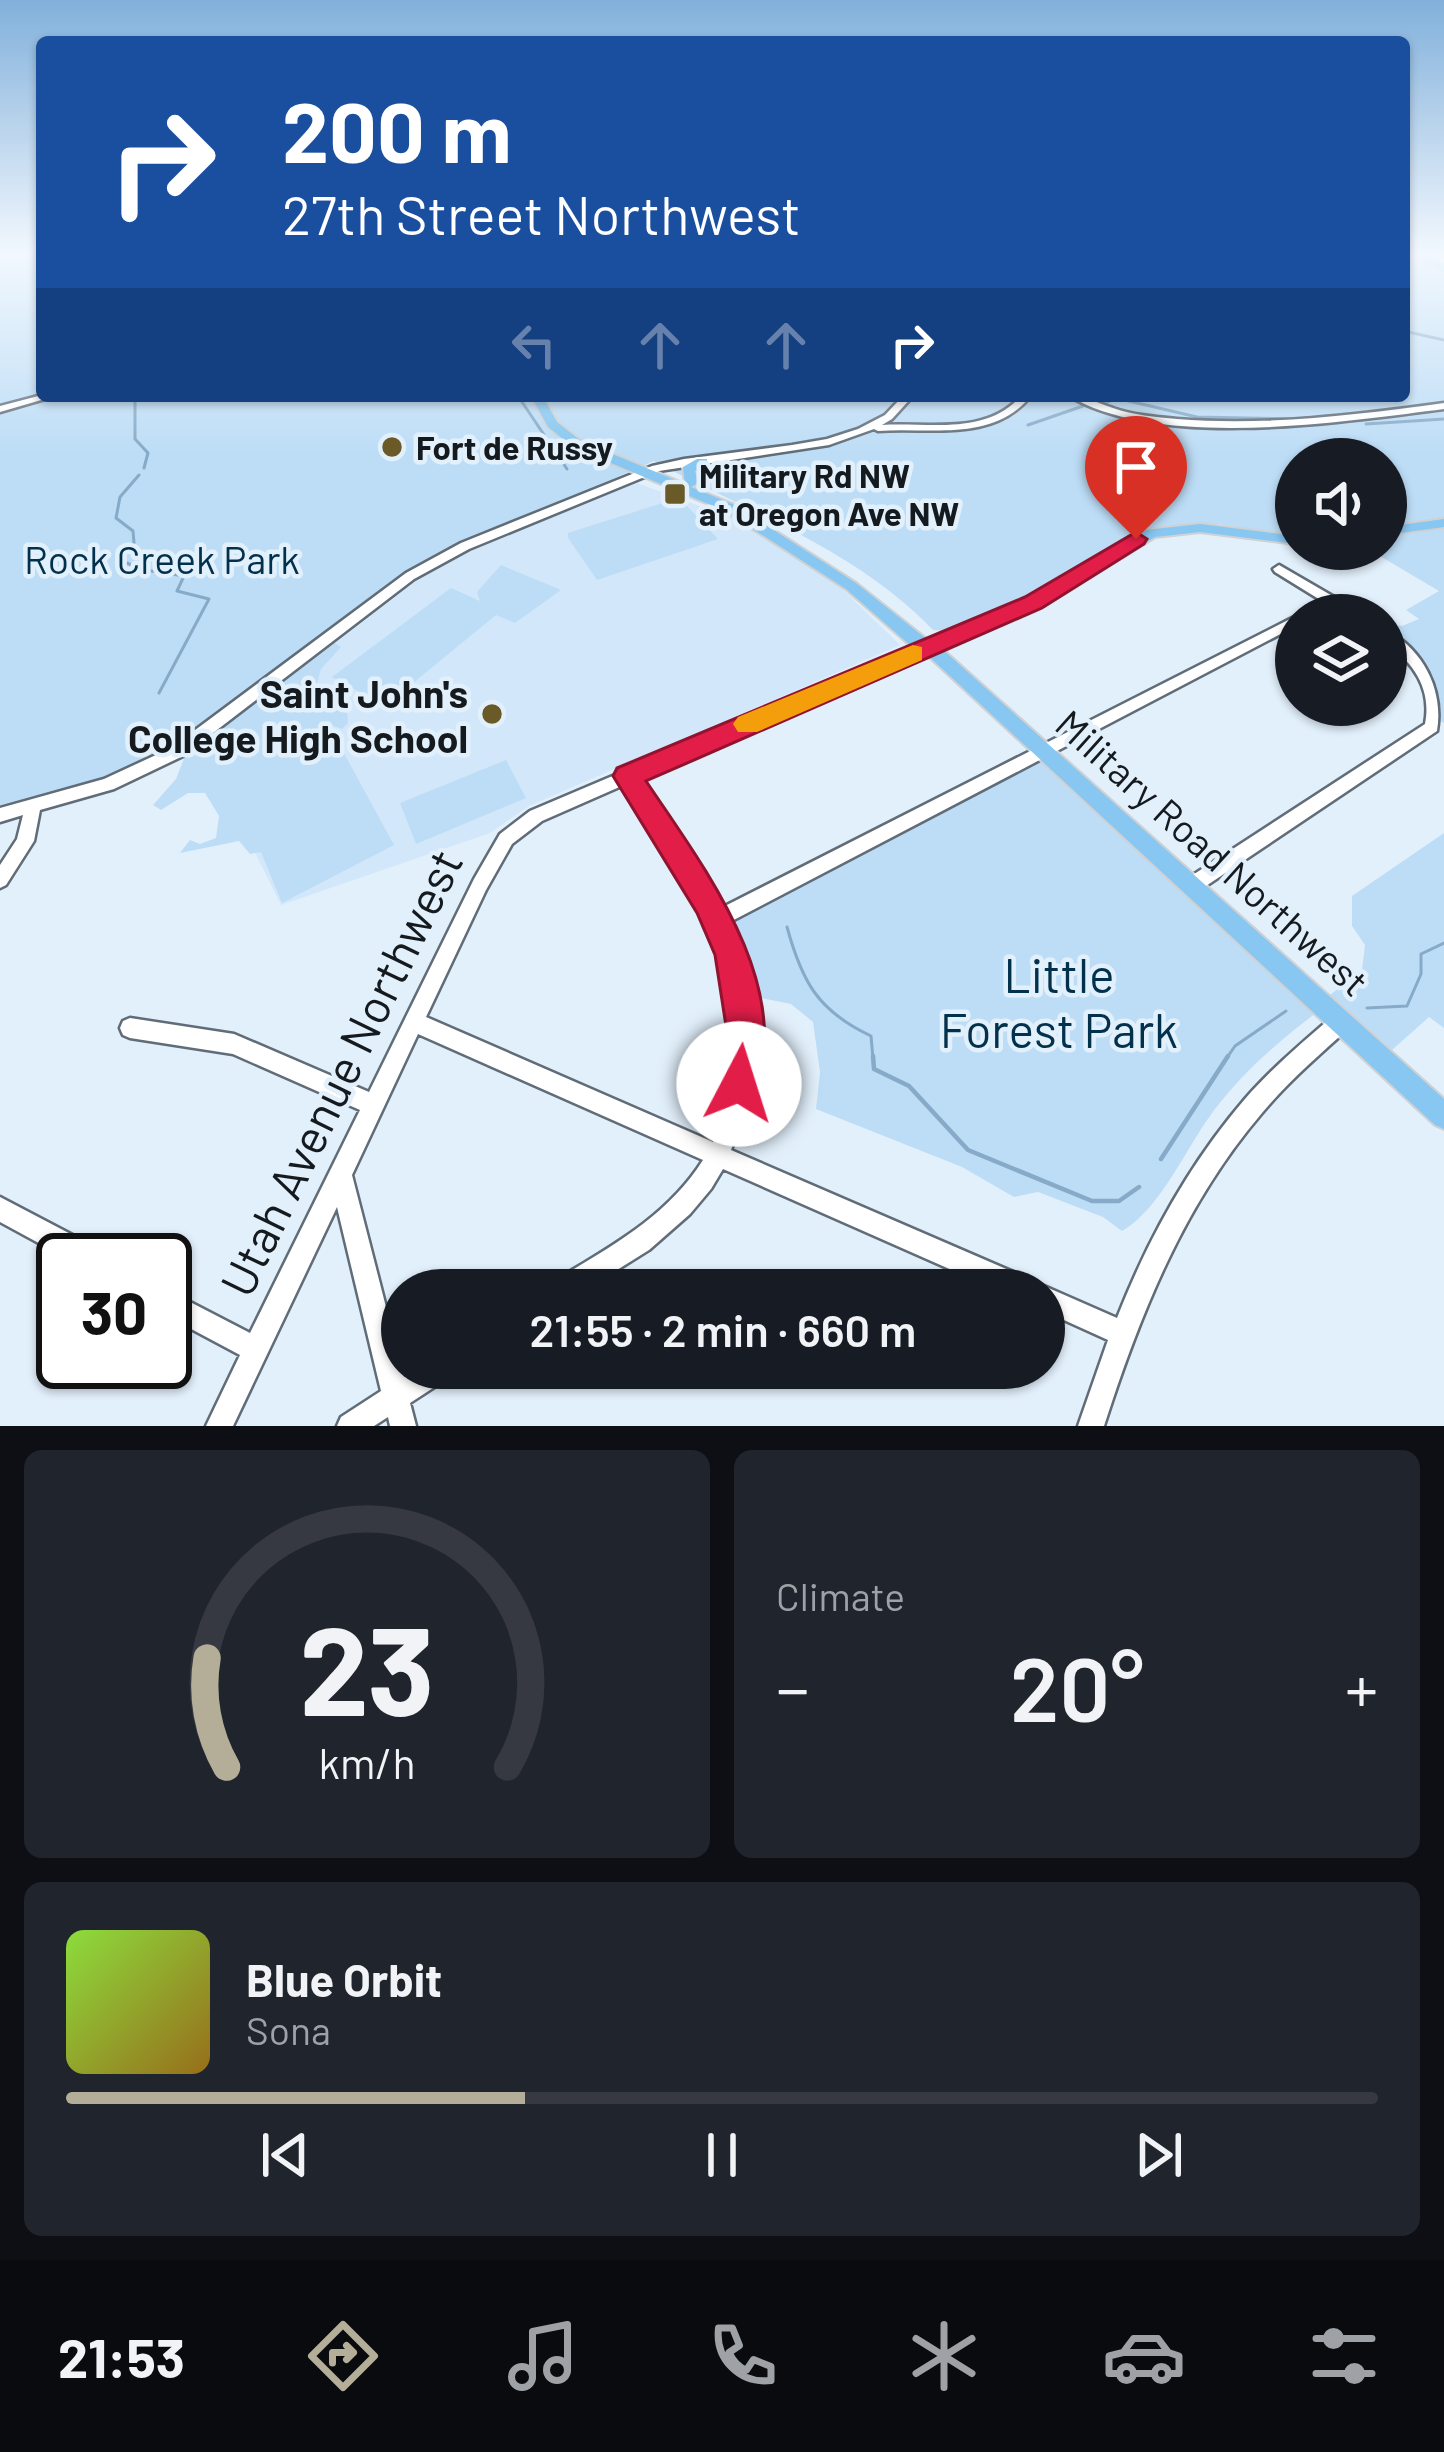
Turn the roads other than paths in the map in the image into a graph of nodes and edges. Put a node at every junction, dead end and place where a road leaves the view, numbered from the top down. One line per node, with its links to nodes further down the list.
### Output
1 (36, 400): 8 (street)
2 (540, 402): 13 (main road, Military Road Northwest)
3 (551, 402): 13 (main road, Military Road Northwest)
4 (903, 402): 9 (street)
5 (1020, 402): 10 (street)
6 (1092, 402): 7 (street)
7 (1444, 406)
8 (0, 409)
9 (891, 417): 10 (street); 11 (street)
10 (905, 425): 11 (street)
11 (860, 431): 12 (street)
12 (702, 462): 13 (street); 14 (main road)
13 (648, 470): 14 (main road, Military Road Northwest); 21 (main road, Military Road Northwest); 25 (street)
14 (692, 483): 21 (main road, Military Road Northwest)
15 (1444, 523): 16 (main road)
16 (1407, 528)
17 (1275, 537): 21 (main road)
18 (1281, 570): 19 (street)
19 (1319, 594)
20 (1275, 631): 23 (street)
21 (929, 646): 23 (main road, Military Road Northwest); 24 (street)
22 (1407, 653): 28 (street)
23 (1044, 751): 28 (main road, Military Road Northwest); 29 (street)
24 (627, 776): 29 (street); 30 (street, Utah Avenue Northwest)
25 (33, 806): 26 (street); 27 (street)
26 (0, 815)
27 (0, 880)
28 (1191, 886): 31 (main road, Military Road Northwest)
29 (718, 919): 35 (street)
30 (414, 1022): 33 (street, Utah Avenue Northwest); 35 (street)
31 (1341, 1022): 34 (main road, Military Road Northwest); 43 (street)
32 (130, 1028): 33 (street)
33 (374, 1105): 36 (street, Utah Avenue Northwest)
34 (1444, 1116)
35 (720, 1156): 39 (street); 40 (street)
36 (340, 1173): 44 (street, Utah Avenue Northwest); 46 (street)
37 (0, 1209): 38 (street)
38 (44, 1233)
39 (594, 1269)
40 (977, 1269)
41 (1065, 1307): 43 (street)
42 (192, 1316): 44 (street)
43 (1122, 1333): 50 (street)
44 (256, 1350): 47 (street, Utah Avenue Northwest)
45 (408, 1389): 46 (street)
46 (395, 1397): 48 (street); 49 (street)
47 (219, 1426)
48 (350, 1426)
49 (403, 1426)
50 (1091, 1426)

